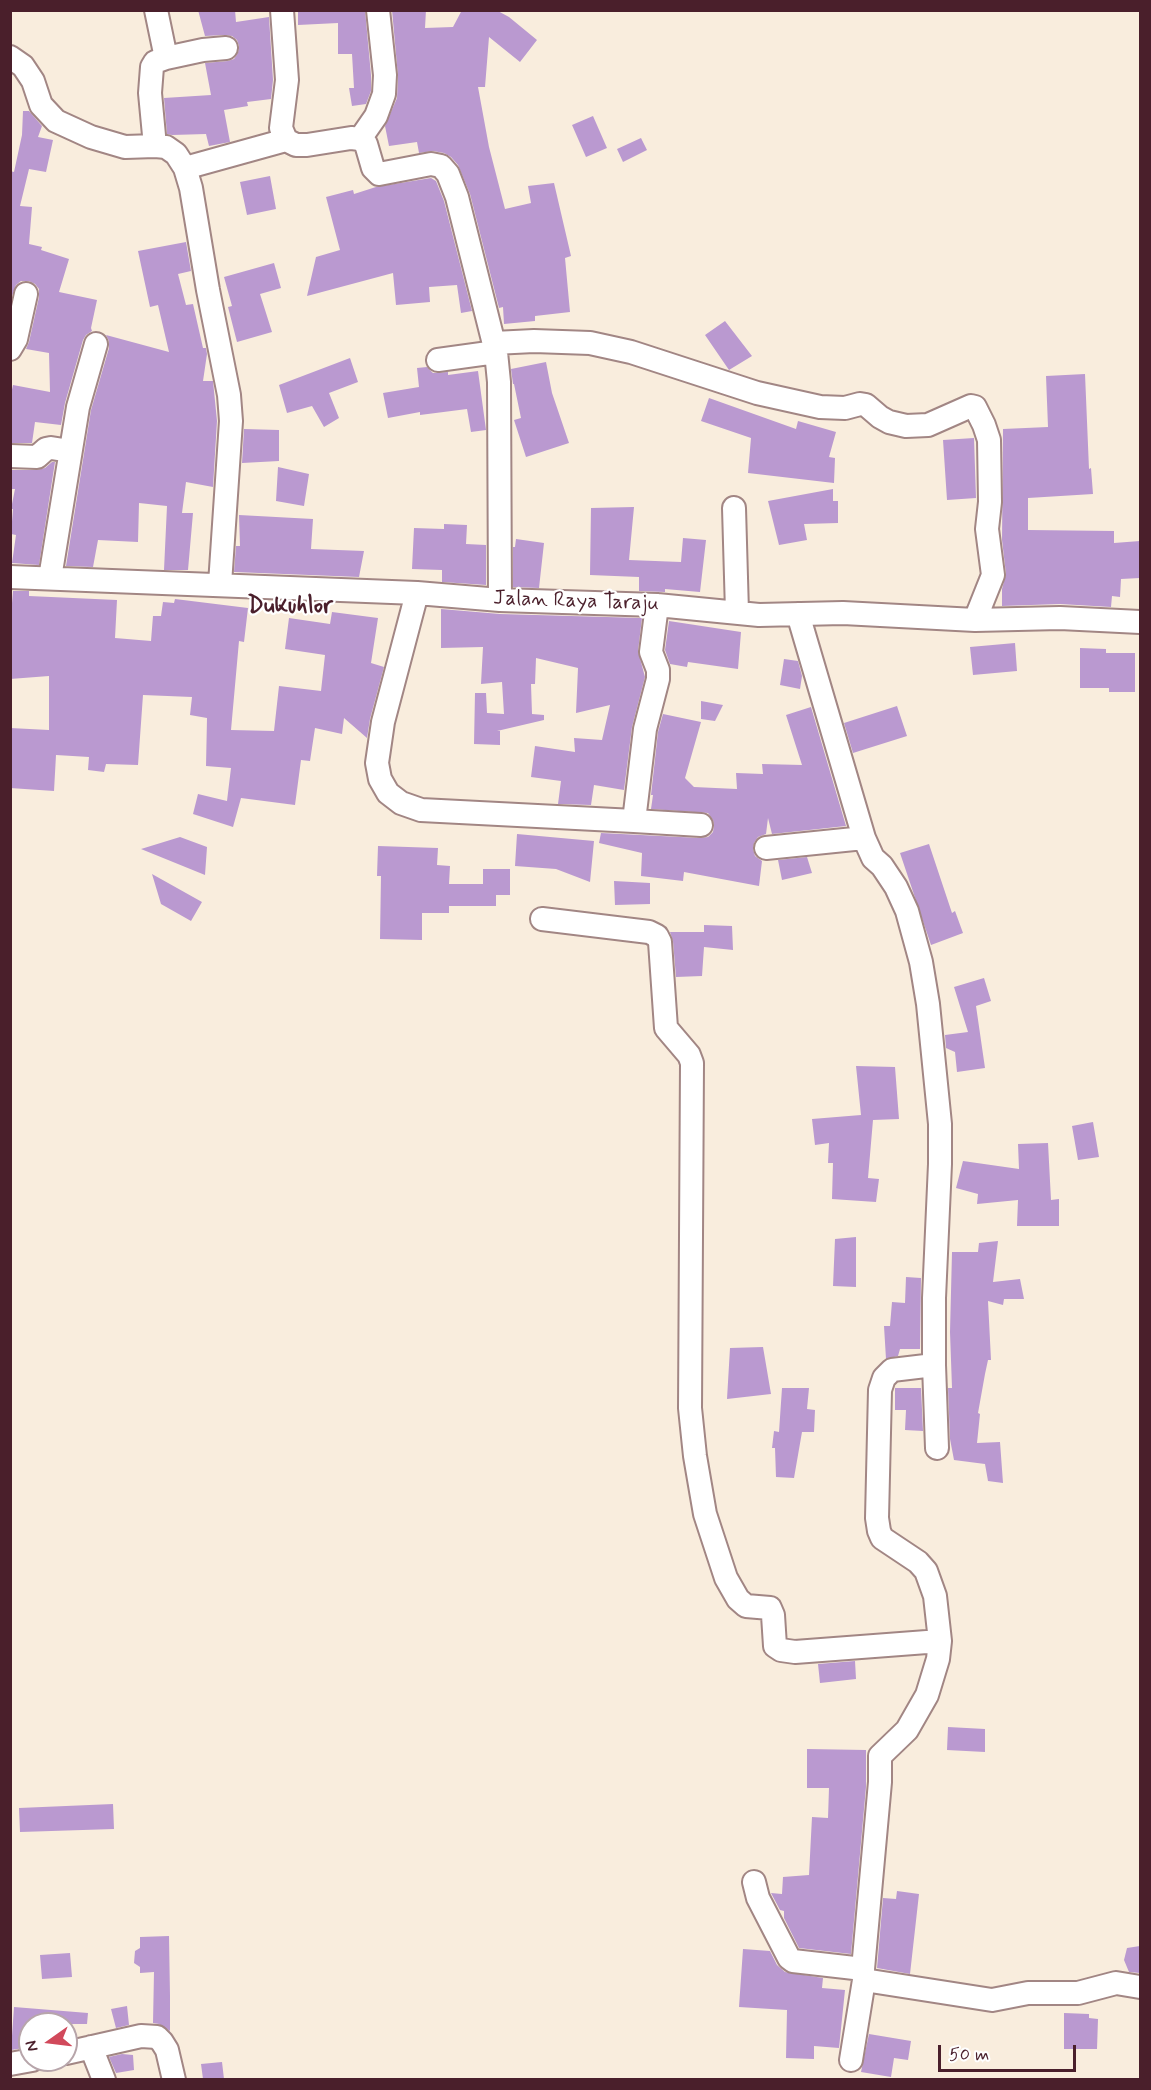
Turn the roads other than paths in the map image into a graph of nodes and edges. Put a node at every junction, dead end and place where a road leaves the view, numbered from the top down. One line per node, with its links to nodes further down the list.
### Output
1 (156, 10): 6 (street)
2 (282, 10): 8 (street)
3 (378, 10): 7 (street)
4 (226, 48): 6 (street)
5 (10, 57): 9 (street)
6 (166, 58): 9 (street)
7 (360, 139): 8 (street); 13 (street)
8 (286, 140): 10 (street)
9 (155, 146): 10 (street)
10 (185, 168): 21 (street)
11 (26, 294): 14 (street)
12 (96, 344): 16 (street)
13 (495, 347): 15 (street); 23 (street); 27 (street)
14 (10, 349)
15 (438, 360)
16 (70, 451): 17 (street); 20 (street)
17 (10, 456)
18 (734, 508): 25 (street)
19 (10, 577): 20 (street, Jalan Raya Taraju)
20 (50, 578): 21 (street, Jalan Raya Taraju)
21 (220, 584): 22 (street, Jalan Raya Taraju)
22 (417, 593): 23 (street, Jalan Raya Taraju); 29 (street)
23 (500, 600): 24 (street, Jalan Raya Taraju)
24 (657, 605): 25 (street, Jalan Raya Taraju); 29 (street)
25 (737, 612): 26 (street, Jalan Raya Taraju)
26 (798, 614): 27 (street, Jalan Raya Taraju); 31 (street)
27 (975, 620): 28 (street, Jalan Raya Taraju)
28 (1140, 622)
29 (634, 821): 30 (street)
30 (700, 825)
31 (864, 838): 32 (street); 34 (street)
32 (766, 848)
33 (542, 919): 36 (street)
34 (934, 1365): 35 (street); 36 (street)
35 (937, 1448)
36 (940, 1641): 38 (street)
37 (754, 1882): 38 (street)
38 (863, 1974): 39 (street); 42 (street)
39 (1140, 1987)
40 (91, 2047): 41 (street); 43 (street); 44 (street)
41 (78, 2050)
42 (850, 2060)
43 (104, 2079)
44 (174, 2079)

